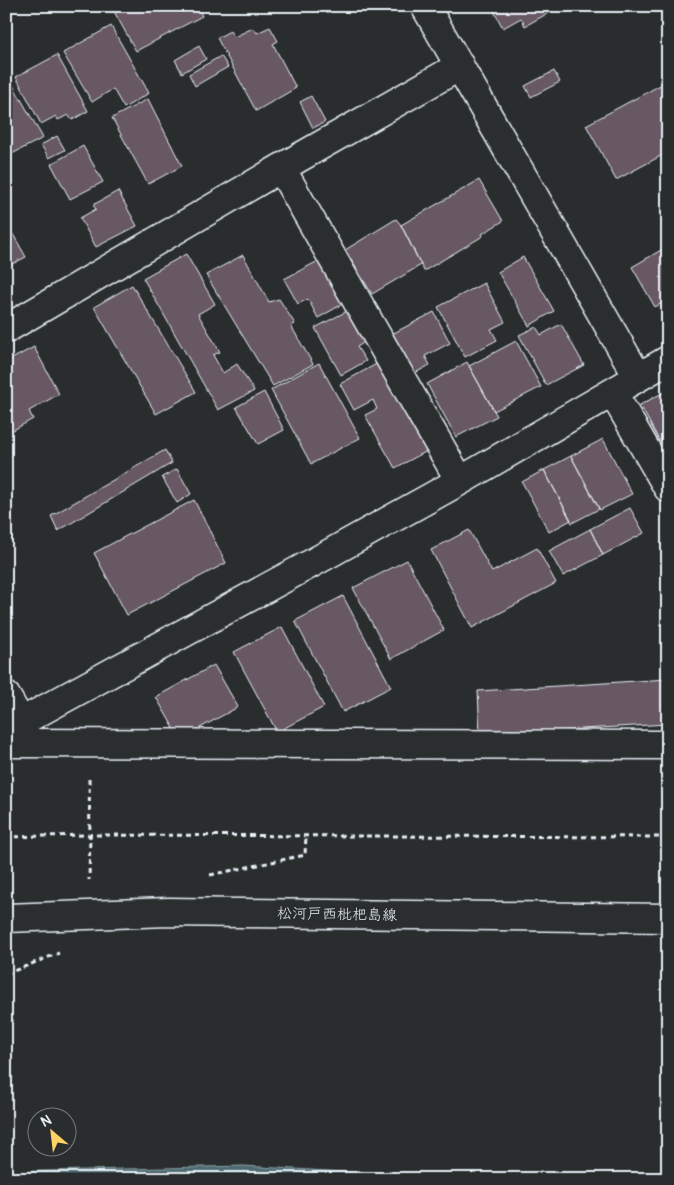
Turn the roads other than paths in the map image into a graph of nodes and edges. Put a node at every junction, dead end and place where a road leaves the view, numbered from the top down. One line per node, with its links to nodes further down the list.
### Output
1 (425, 6): 2 (street)
2 (460, 66): 3 (street); 6 (street)
3 (281, 168): 4 (street); 8 (street)
4 (6, 329)
5 (668, 360): 6 (street)
6 (638, 377): 7 (street)
7 (613, 393): 8 (street); 9 (street)
8 (460, 481): 11 (street)
9 (668, 488)
10 (6, 696): 11 (street)
11 (20, 736): 12 (street)
12 (668, 745)
13 (6, 918): 14 (street, 松河戸西枇杷島線)
14 (668, 918)

